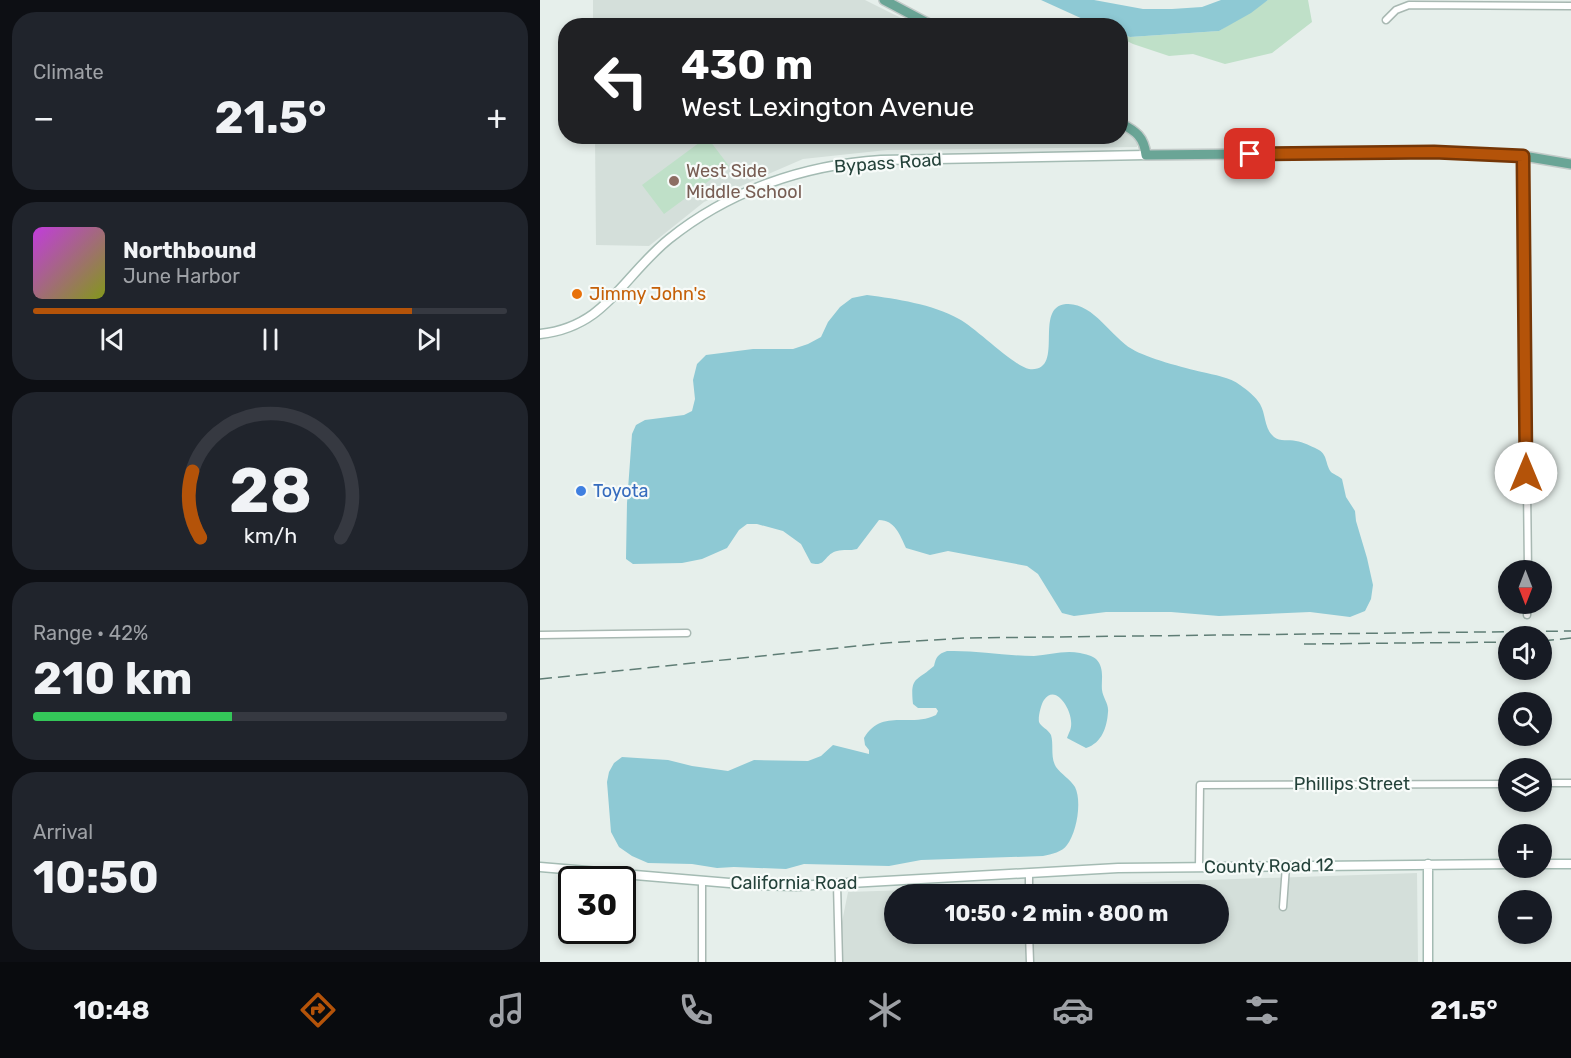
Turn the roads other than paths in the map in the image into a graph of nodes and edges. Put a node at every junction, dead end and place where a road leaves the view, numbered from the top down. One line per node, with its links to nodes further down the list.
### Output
1 (884, 0): 4 (main road)
2 (1525, 3): 3 (street); 5 (street)
3 (1571, 6)
4 (918, 18)
5 (1386, 20)
6 (1128, 128): 7 (main road)
7 (1146, 155): 8 (main road); 10 (main road, Bypass Road)
8 (1523, 156): 9 (main road); 11 (street)
9 (1571, 164)
10 (540, 334)
11 (1528, 560)
12 (687, 633): 13 (street)
13 (540, 635)
14 (1552, 783): 15 (street)
15 (1571, 783)
16 (1498, 784): 23 (street, Phillips Street)
17 (1428, 864): 18 (main road, County Road 12); 21 (main road, County Road 12); 33 (main road)
18 (1498, 864)
19 (1552, 864): 20 (main road)
20 (1571, 864)
21 (1286, 866): 23 (main road, County Road 12); 28 (street)
22 (540, 867): 25 (main road)
23 (1199, 867): 24 (main road, County Road 12)
24 (1029, 874): 26 (main road, California Road); 27 (street)
25 (702, 881): 26 (main road, California Road); 30 (street)
26 (837, 884): 31 (street)
27 (1029, 884)
28 (1283, 907)
29 (1029, 944): 32 (street)
30 (702, 962)
31 (839, 962)
32 (1030, 962)
33 (1428, 962)

